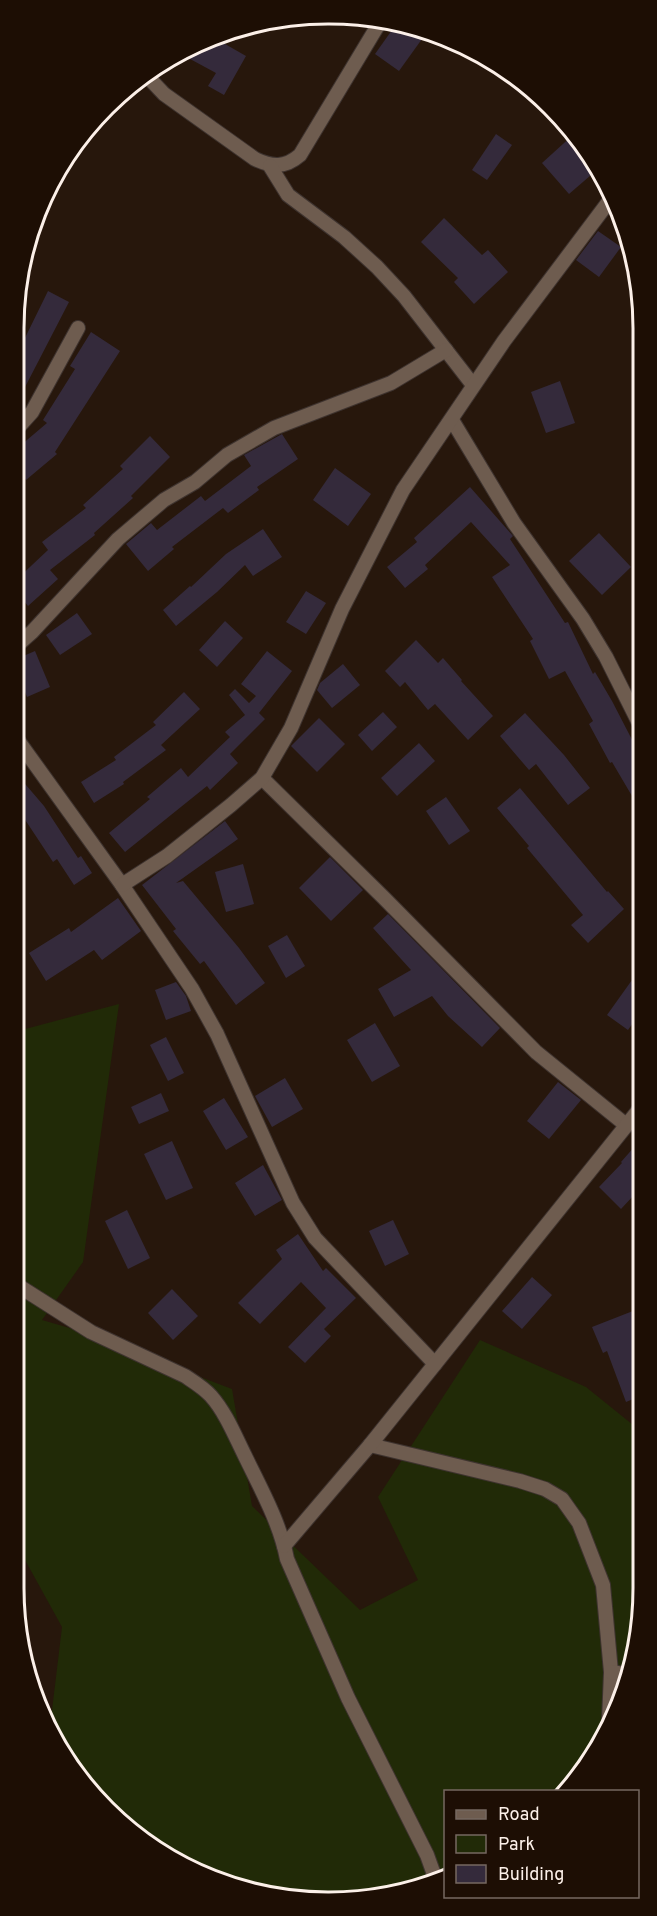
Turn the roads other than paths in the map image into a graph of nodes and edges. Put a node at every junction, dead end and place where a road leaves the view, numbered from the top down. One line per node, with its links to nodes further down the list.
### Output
1 (376, 28): 3 (street)
2 (151, 81): 3 (street)
3 (270, 166): 6 (street)
4 (607, 204): 7 (street)
5 (78, 328): 9 (street)
6 (446, 350): 7 (street); 10 (street)
7 (473, 385): 8 (street)
8 (452, 420): 11 (street); 13 (street)
9 (24, 421)
10 (24, 638)
11 (633, 711)
12 (24, 749): 14 (street)
13 (261, 778): 14 (street); 16 (street)
14 (123, 885): 18 (street)
15 (633, 1117): 16 (street)
16 (626, 1125): 18 (street)
17 (24, 1289): 20 (street)
18 (435, 1364): 19 (street)
19 (370, 1445): 20 (street); 21 (street)
20 (284, 1546): 24 (street)
21 (611, 1671): 22 (street); 23 (street)
22 (621, 1673)
23 (610, 1705)
24 (434, 1873)

